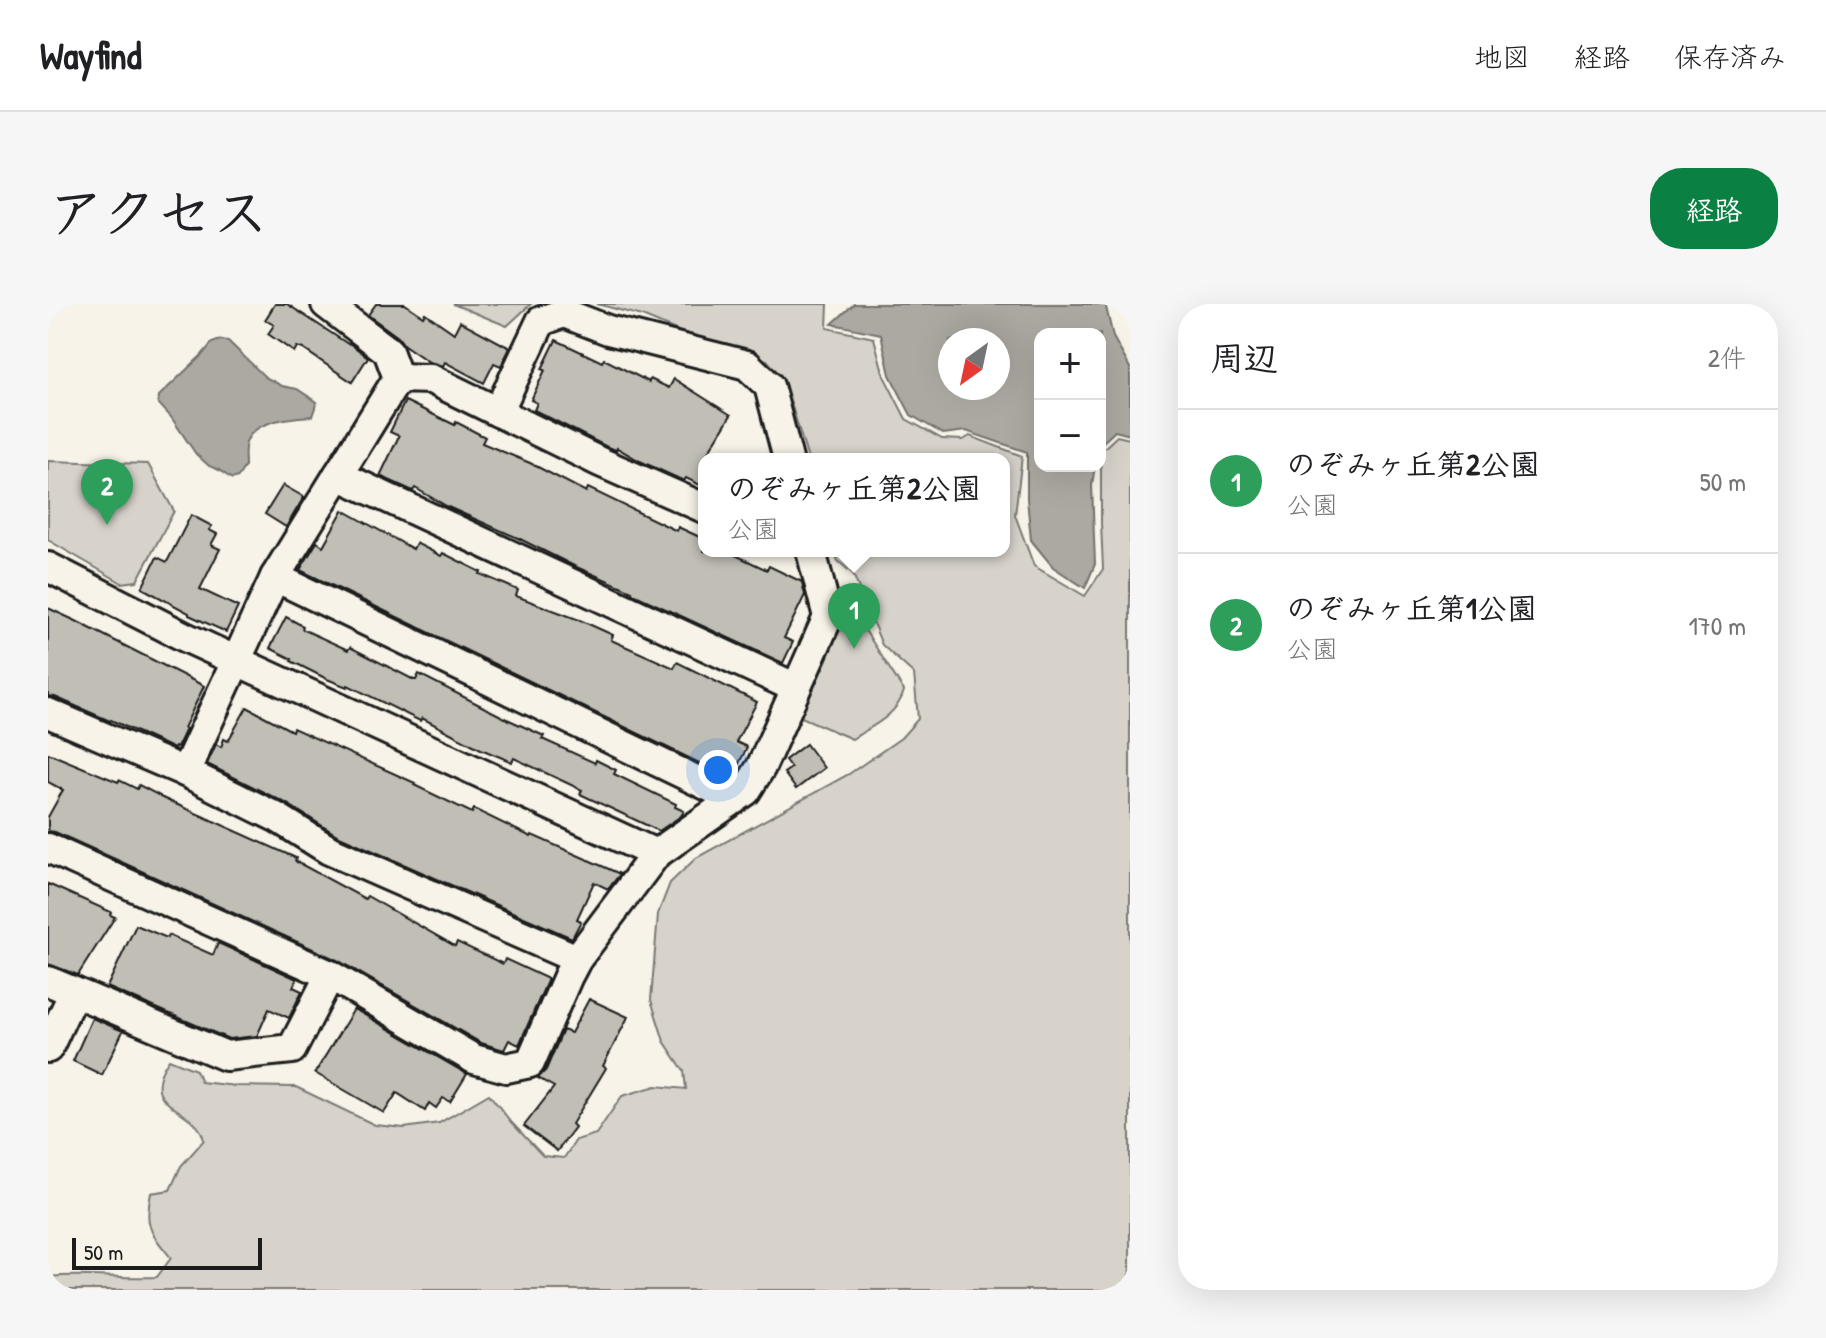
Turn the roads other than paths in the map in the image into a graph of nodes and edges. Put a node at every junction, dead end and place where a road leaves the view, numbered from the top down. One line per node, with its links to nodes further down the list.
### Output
1 (326, 304): 2 (street)
2 (398, 378): 3 (street); 5 (street)
3 (498, 412): 4 (street); 6 (street)
4 (786, 453)
5 (338, 475): 9 (street); 11 (street)
6 (698, 505)
7 (810, 557): 11 (street)
8 (48, 567): 10 (street)
9 (275, 577): 10 (street); 14 (street)
10 (237, 661): 13 (street); 16 (street)
11 (796, 688): 14 (street)
12 (48, 713): 13 (street)
13 (185, 772): 17 (street)
14 (735, 799): 16 (street)
15 (48, 848): 18 (street)
16 (656, 854): 17 (street)
17 (577, 959): 18 (street)
18 (330, 975): 20 (street)
19 (48, 981): 20 (street)
20 (74, 992): 21 (street)
21 (48, 1048)

